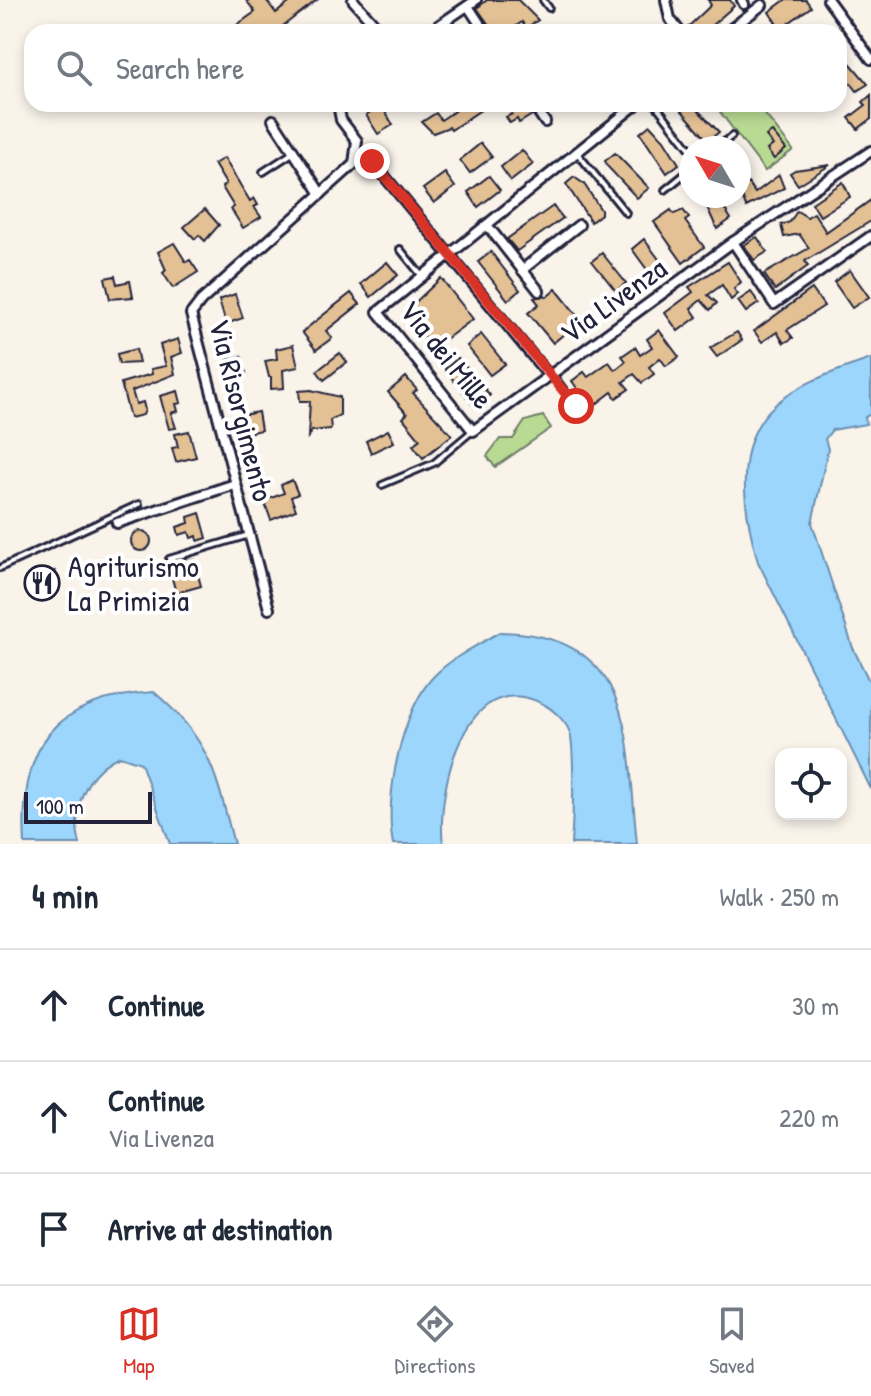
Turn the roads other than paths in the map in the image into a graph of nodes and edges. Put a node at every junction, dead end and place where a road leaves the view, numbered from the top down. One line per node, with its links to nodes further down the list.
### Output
1 (353, 0): 9 (street)
2 (476, 0): 7 (street)
3 (543, 0): 8 (lane)
4 (666, 0): 12 (street)
5 (833, 2): 14 (street)
6 (762, 5): 13 (street)
7 (468, 6): 10 (street); 11 (street)
8 (549, 8)
9 (374, 24)
10 (443, 24)
11 (480, 24)
12 (674, 24)
13 (737, 24)
14 (871, 59)
15 (340, 112): 25 (street)
16 (538, 112): 20 (street)
17 (627, 112): 24 (street, Via dei Mille)
18 (661, 112): 21 (lane)
19 (273, 120): 23 (street)
20 (545, 122)
21 (680, 136)
22 (871, 151): 34 (street, Via Livenza)
23 (294, 152): 26 (lane); 29 (street)
24 (577, 152): 30 (lane, Via Livenza); 31 (street, Via dei Mille)
25 (357, 153): 29 (street, Via Risorgimento); 36 (street, Via Livenza)
26 (263, 172)
27 (679, 179): 28 (lane)
28 (665, 190)
29 (321, 194): 43 (street, Via Risorgimento)
30 (626, 213)
31 (487, 225): 36 (street, Via dei Mille); 37 (street, Via Livenza)
32 (579, 225): 37 (street)
33 (871, 236): 34 (street)
34 (733, 242): 40 (street, Via Livenza)
35 (400, 249): 38 (lane)
36 (451, 254): 38 (street, Via dei Mille); 40 (street, Via Livenza)
37 (522, 270): 39 (street, Via Livenza)
38 (422, 277): 42 (street, Via dei Mille)
39 (539, 291)
40 (551, 375): 41 (lane); 42 (street, Via dei Mille)
41 (576, 406)
42 (473, 431): 44 (lane)
43 (235, 484): 46 (street); 47 (street, Via Risorgimento)
44 (382, 485)
45 (139, 504): 49 (lane)
46 (117, 523)
47 (249, 535): 48 (lane); 50 (street, Via Risorgimento)
48 (169, 559)
49 (0, 568)
50 (269, 609)

